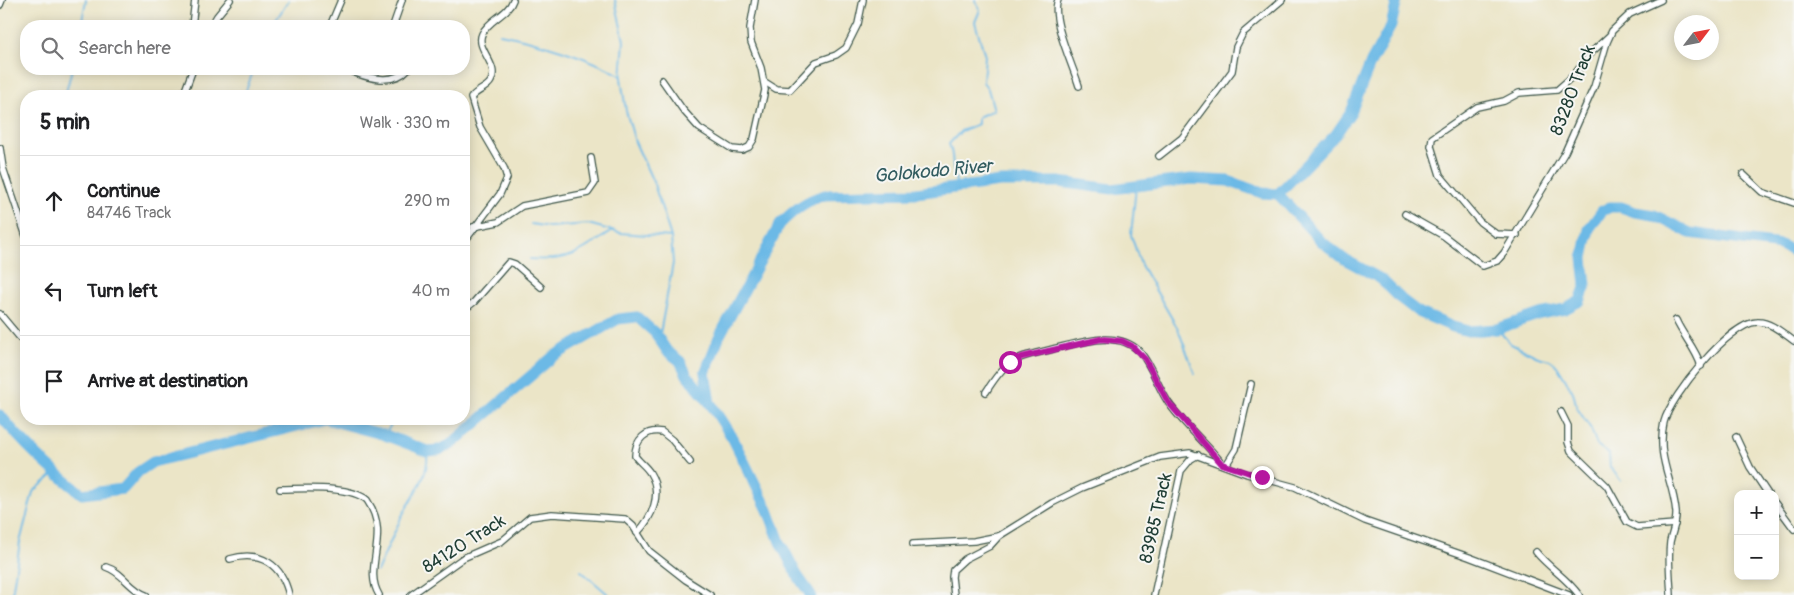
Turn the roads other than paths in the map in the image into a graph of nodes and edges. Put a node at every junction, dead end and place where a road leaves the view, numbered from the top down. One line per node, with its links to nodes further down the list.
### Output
1 (2, 0): 12 (street)
2 (195, 0): 13 (street)
3 (230, 0): 14 (street)
4 (340, 0): 15 (street)
5 (402, 0): 16 (street)
6 (513, 0): 32 (street)
7 (756, 0): 22 (street)
8 (863, 0): 22 (street)
9 (1058, 0): 23 (street)
10 (1282, 0): 26 (street)
11 (1661, 0): 17 (street, 83280 Track)
12 (0, 5)
13 (193, 20)
14 (215, 20)
15 (332, 20)
16 (395, 20)
17 (1610, 36): 34 (street, 83280 Track); 34 (street)
18 (191, 75): 24 (street)
19 (360, 75): 20 (street)
20 (400, 75)
21 (662, 80): 22 (street)
22 (765, 82)
23 (1079, 86)
24 (185, 90)
25 (0, 148): 31 (street)
26 (1159, 156)
27 (591, 158): 32 (street)
28 (1743, 174): 29 (street)
29 (1794, 203)
30 (1405, 214): 34 (street, 83280 Track)
31 (20, 218)
32 (473, 227): 33 (street)
33 (470, 232)
34 (1516, 236)
35 (542, 287): 36 (street)
36 (470, 305)
37 (0, 314): 39 (street)
38 (1676, 320): 41 (street)
39 (20, 338)
40 (1794, 341): 41 (street)
41 (1701, 366): 52 (street)
42 (1251, 384): 48 (street)
43 (986, 392): 48 (street)
44 (1561, 412): 52 (street)
45 (1736, 437): 50 (street)
46 (1198, 455): 48 (street); 55 (street); 66 (street, 83985 Track)
47 (690, 462): 54 (street)
48 (1224, 464): 67 (street)
49 (280, 489): 62 (street)
50 (1765, 490)
51 (1779, 508): 53 (street)
52 (1675, 524): 69 (street)
53 (1794, 529)
54 (637, 533): 63 (street, 84120 Track); 64 (street, 84120 Track)
55 (999, 536): 56 (street); 65 (street)
56 (913, 544)
57 (1536, 552): 68 (street)
58 (230, 559): 61 (street)
59 (106, 567): 60 (street)
60 (146, 595)
61 (289, 595)
62 (379, 595)
63 (411, 595)
64 (710, 595)
65 (954, 595)
66 (1154, 595)
67 (1569, 595)
68 (1579, 595)
69 (1672, 595)

